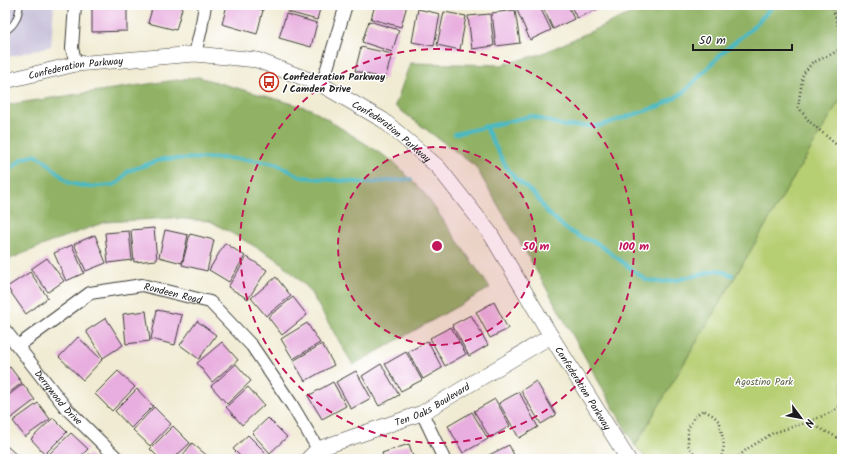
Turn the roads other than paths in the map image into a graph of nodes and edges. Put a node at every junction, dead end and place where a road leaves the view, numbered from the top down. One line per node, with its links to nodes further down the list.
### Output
1 (20, 5): 5 (lane)
2 (75, 5): 7 (street)
3 (205, 5): 6 (street)
4 (346, 5): 9 (street)
5 (5, 31)
6 (195, 54): 7 (street, Confederation Parkway); 9 (street, Confederation Parkway)
7 (76, 64): 8 (street, Confederation Parkway)
8 (5, 81)
9 (322, 85): 11 (street, Confederation Parkway)
10 (5, 330): 12 (street, Derrywood Drive)
11 (551, 336): 13 (street, Ten Oaks Boulevard); 17 (street, Confederation Parkway)
12 (18, 346): 14 (street, Rondeen Road); 15 (street, Derrywood Drive)
13 (422, 413): 14 (street, Ten Oaks Boulevard); 16 (street)
14 (313, 454)
15 (118, 459)
16 (444, 459)
17 (628, 459)

